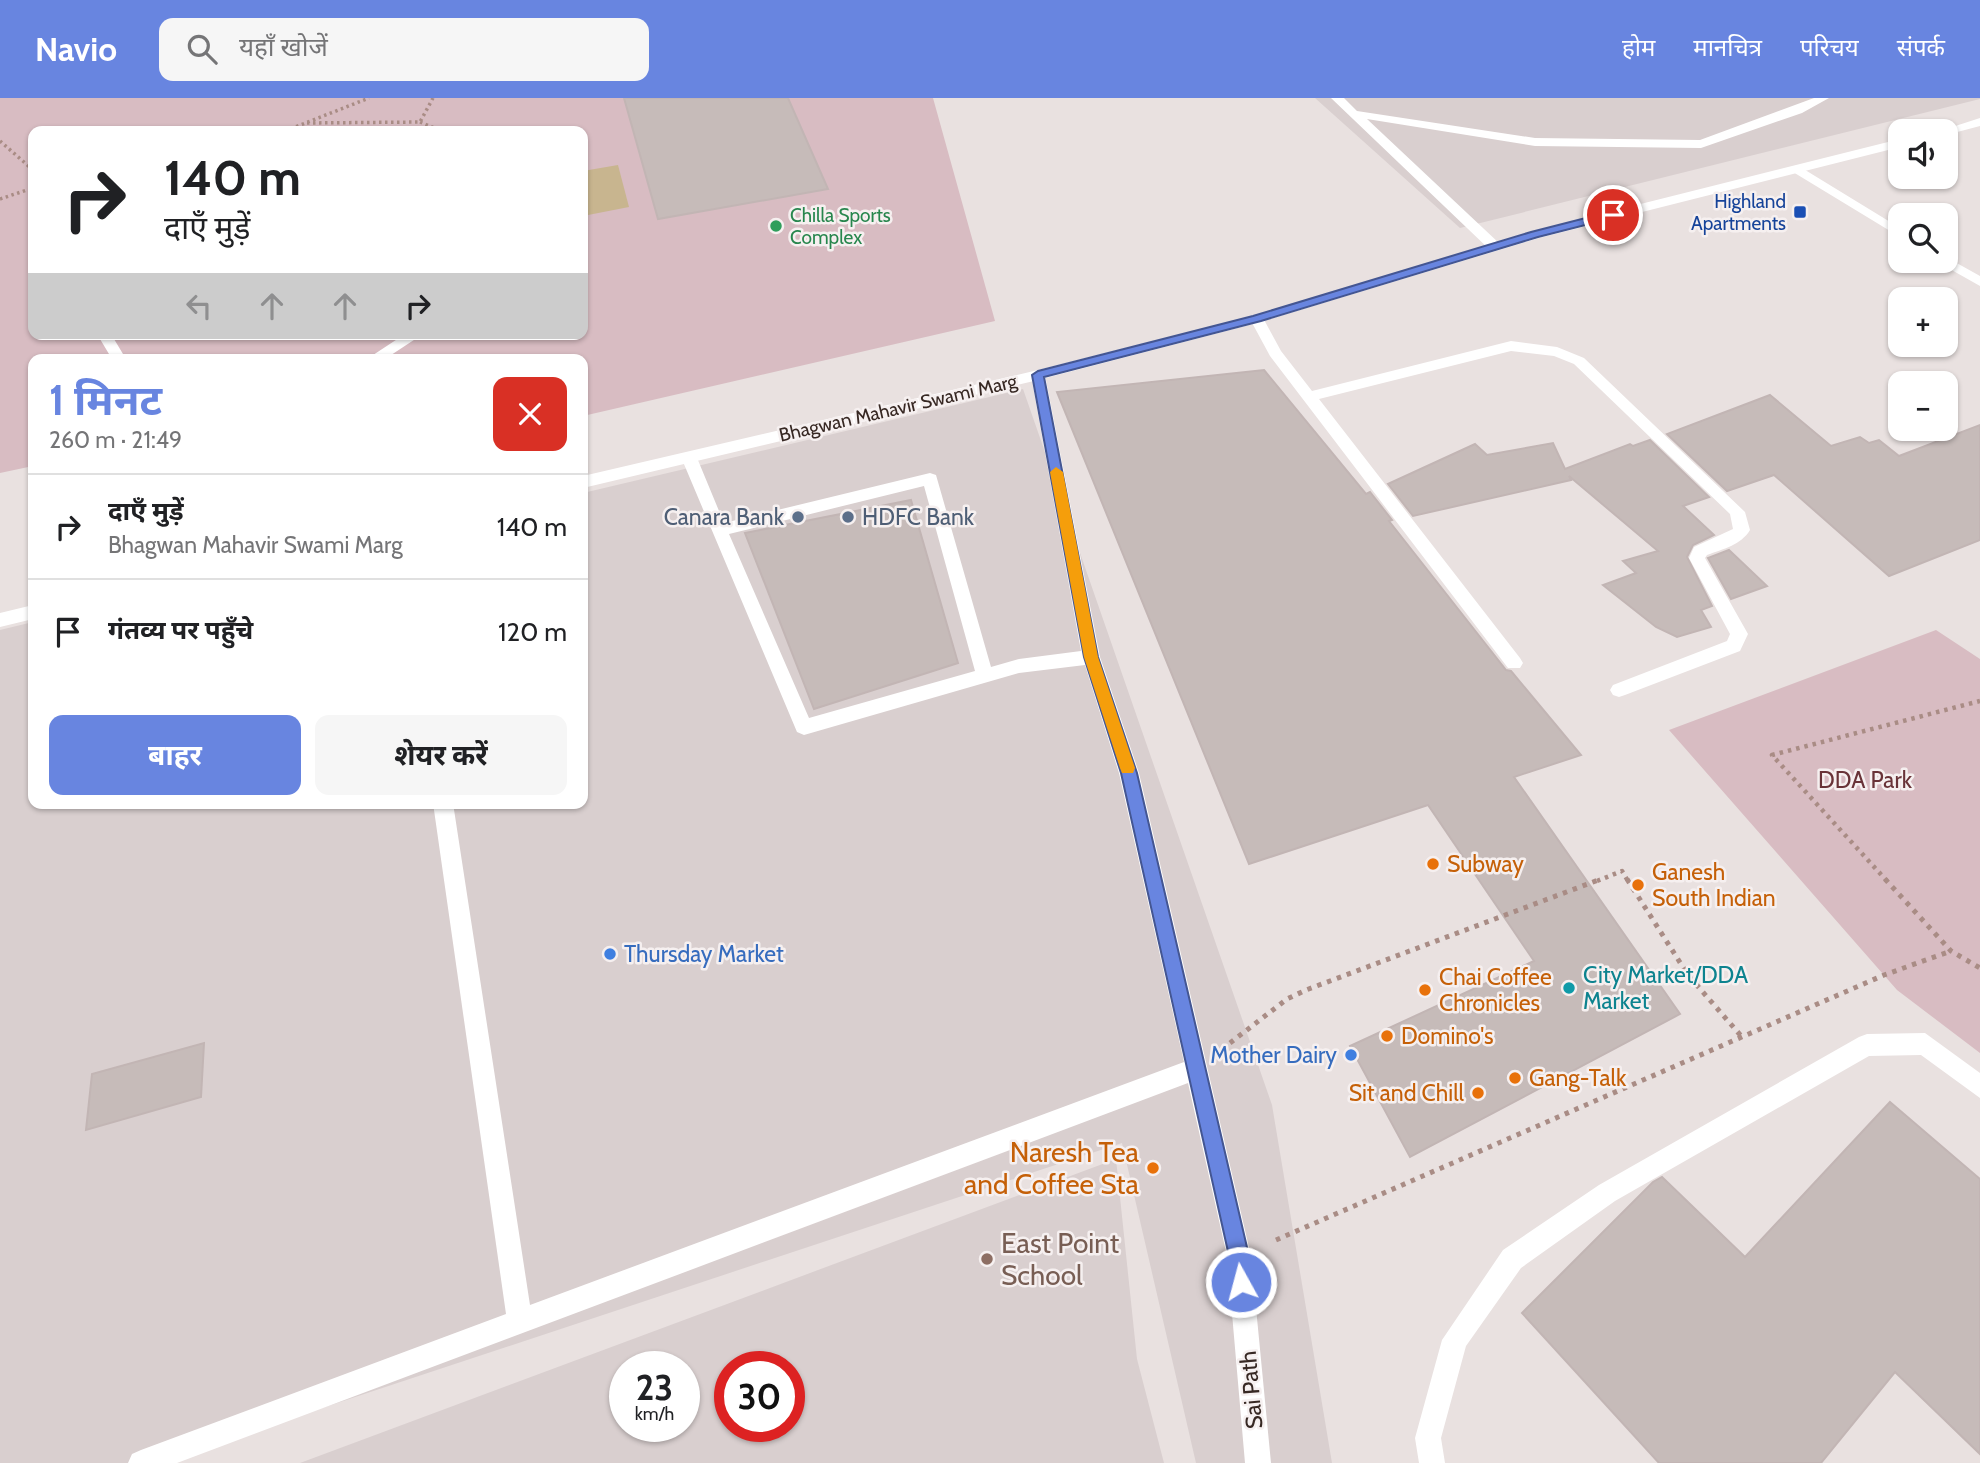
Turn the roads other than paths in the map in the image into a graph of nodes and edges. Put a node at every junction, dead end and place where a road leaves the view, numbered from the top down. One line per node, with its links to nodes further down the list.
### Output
1 (1337, 98): 3 (street)
2 (1823, 98): 3 (street)
3 (1354, 114): 9 (street)
4 (1980, 122): 5 (street)
5 (1958, 128)
6 (1888, 146): 7 (street, Bhagwan Mahavir Swami Marg)
7 (1797, 169): 8 (street); 9 (street, Bhagwan Mahavir Swami Marg)
8 (1888, 226)
9 (1495, 247): 12 (street, Bhagwan Mahavir Swami Marg)
10 (1958, 268): 11 (street)
11 (1980, 282)
12 (1256, 319): 15 (street, Bhagwan Mahavir Swami Marg); 16 (street)
13 (406, 340): 14 (street)
14 (382, 354)
15 (1038, 375): 17 (street, Bhagwan Mahavir Swami Marg); 22 (street, Sai Path)
16 (1309, 397): 23 (street); 25 (street)
17 (689, 457): 18 (street, Bhagwan Mahavir Swami Marg); 19 (street)
18 (588, 481)
19 (719, 530): 24 (street); 24 (street)
20 (28, 613): 21 (street)
21 (0, 620)
22 (1091, 657): 24 (street); 27 (street, Sai Path)
23 (1514, 663)
24 (985, 676)
25 (1619, 690)
26 (444, 809): 29 (street)
27 (1195, 1069): 29 (street); 31 (street, Sai Path)
28 (1980, 1087): 32 (street)
29 (520, 1321): 30 (street)
30 (141, 1463)
31 (1258, 1463)
32 (1432, 1463)

